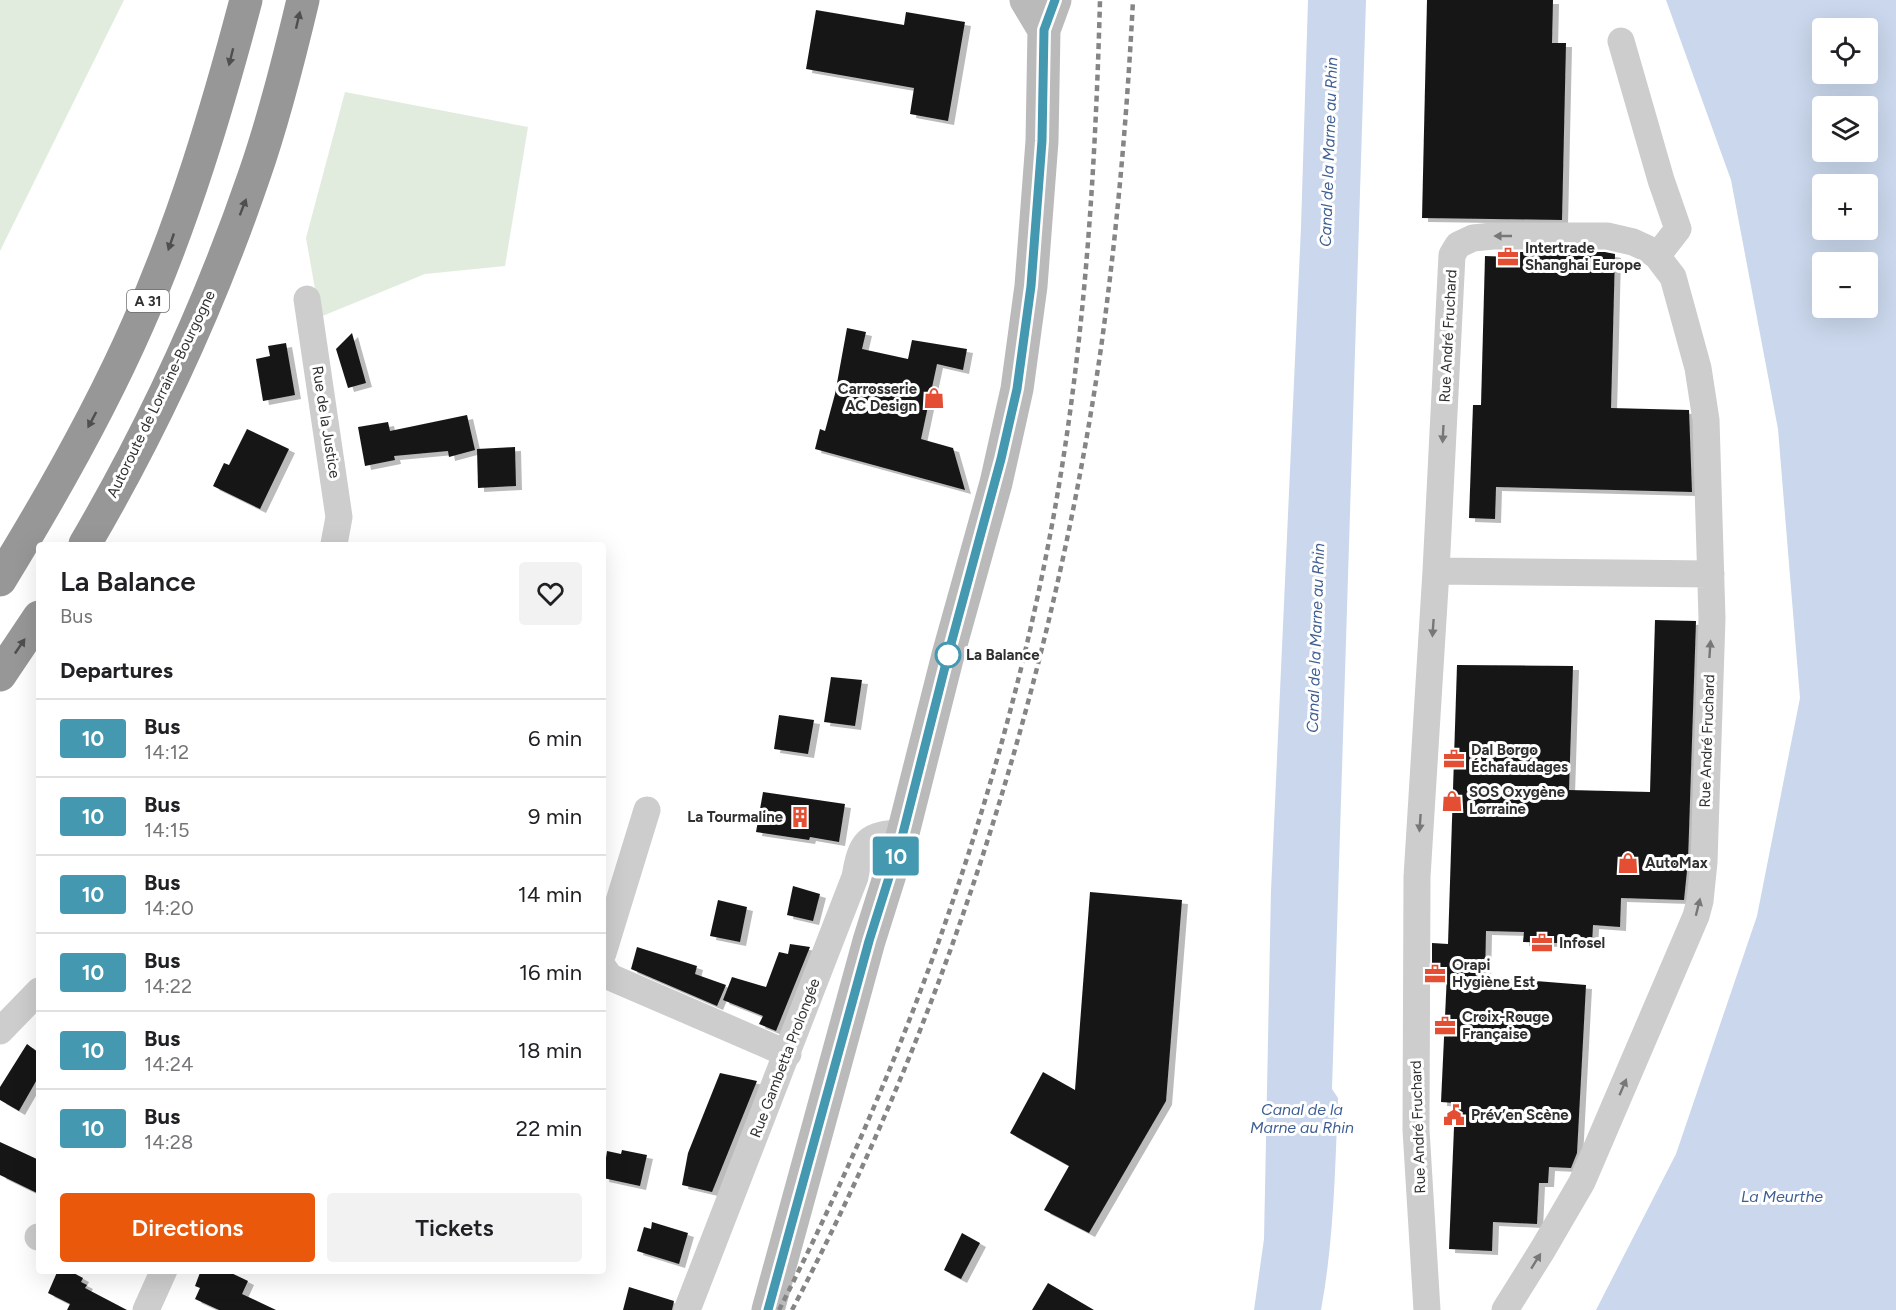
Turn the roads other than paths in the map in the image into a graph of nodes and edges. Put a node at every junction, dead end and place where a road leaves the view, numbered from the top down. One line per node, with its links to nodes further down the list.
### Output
1 (246, 0): 13 (highway, A 31, one-way to 13)
2 (303, 0): 9 (highway, Autoroute de Lorraine-Bourgogne, one-way to 2)
3 (1026, 0): 5 (main road)
4 (1055, 0): 5 (main road)
5 (1044, 30): 17 (main road)
6 (1621, 41): 7 (street)
7 (1657, 256): 11 (street, Rue André Fruchard, one-way to 11); 12 (street, Rue André Fruchard)
8 (307, 299): 10 (street, Rue de la Justice)
9 (86, 542)
10 (334, 542)
11 (1436, 571): 12 (street); 27 (street, Rue André Fruchard, one-way to 27)
12 (1711, 574): 28 (street, Rue André Fruchard, one-way to 12)
13 (0, 580)
14 (36, 621): 15 (highway, one-way to 14)
15 (0, 675)
16 (647, 810): 18 (street)
17 (903, 833): 22 (street, Rue Gambetta Prolongée); 26 (main road)
18 (606, 943)
19 (606, 971): 22 (street)
20 (36, 994): 21 (street)
21 (0, 1031)
22 (788, 1054): 25 (street, Rue Gambetta Prolongée)
23 (154, 1274): 24 (street)
24 (146, 1310)
25 (687, 1310)
26 (768, 1310)
27 (1427, 1310)
28 (1505, 1310)

